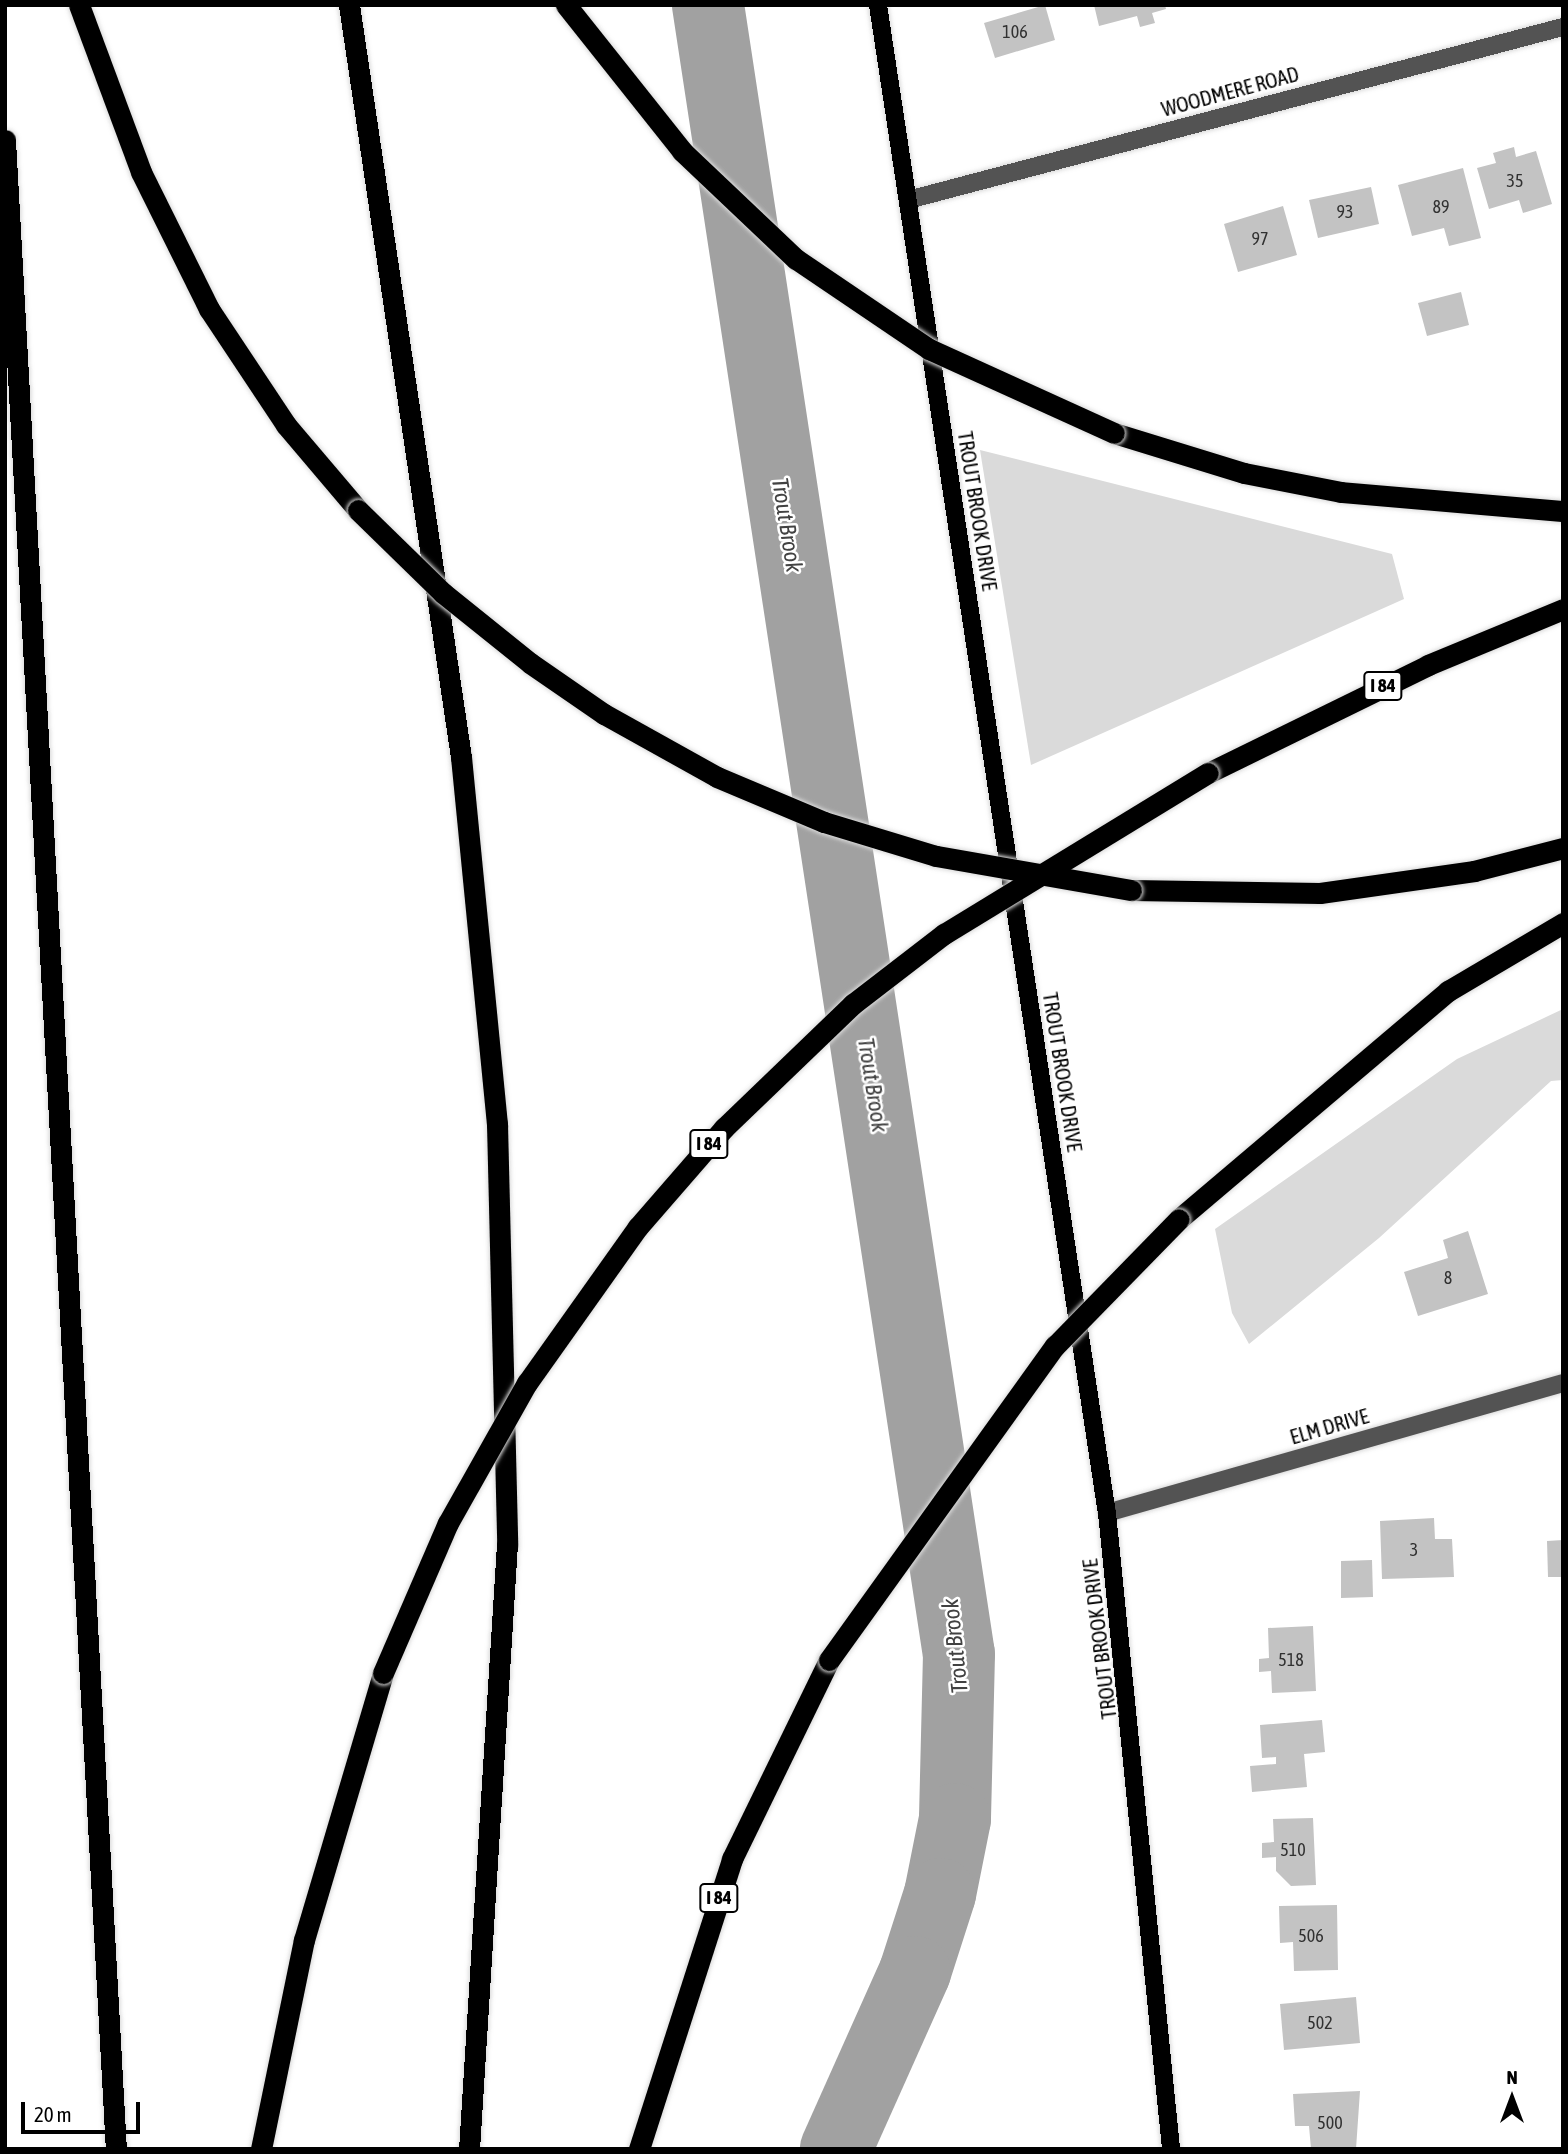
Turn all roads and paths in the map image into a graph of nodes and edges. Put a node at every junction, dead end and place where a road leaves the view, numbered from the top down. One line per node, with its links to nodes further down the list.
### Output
1 (79, 5): 10 (highway, bridge)
2 (349, 5): 16 (highway)
3 (566, 5): 8 (highway, bridge)
4 (878, 5): 7 (main road, TROUT BROOK DRIVE)
5 (1563, 27): 7 (street, WOODMERE ROAD)
6 (5, 140): 14 (highway)
7 (908, 200): 13 (main road, TROUT BROOK DRIVE)
8 (1563, 511)
9 (1563, 609): 15 (highway, I 84, bridge)
10 (1563, 848)
11 (1563, 922): 17 (highway, I 84, bridge)
12 (1563, 1383): 13 (street, ELM DRIVE)
13 (1107, 1514): 18 (main road, TROUT BROOK DRIVE)
14 (116, 2149)
15 (261, 2149)
16 (469, 2149)
17 (639, 2149)
18 (1171, 2149)

